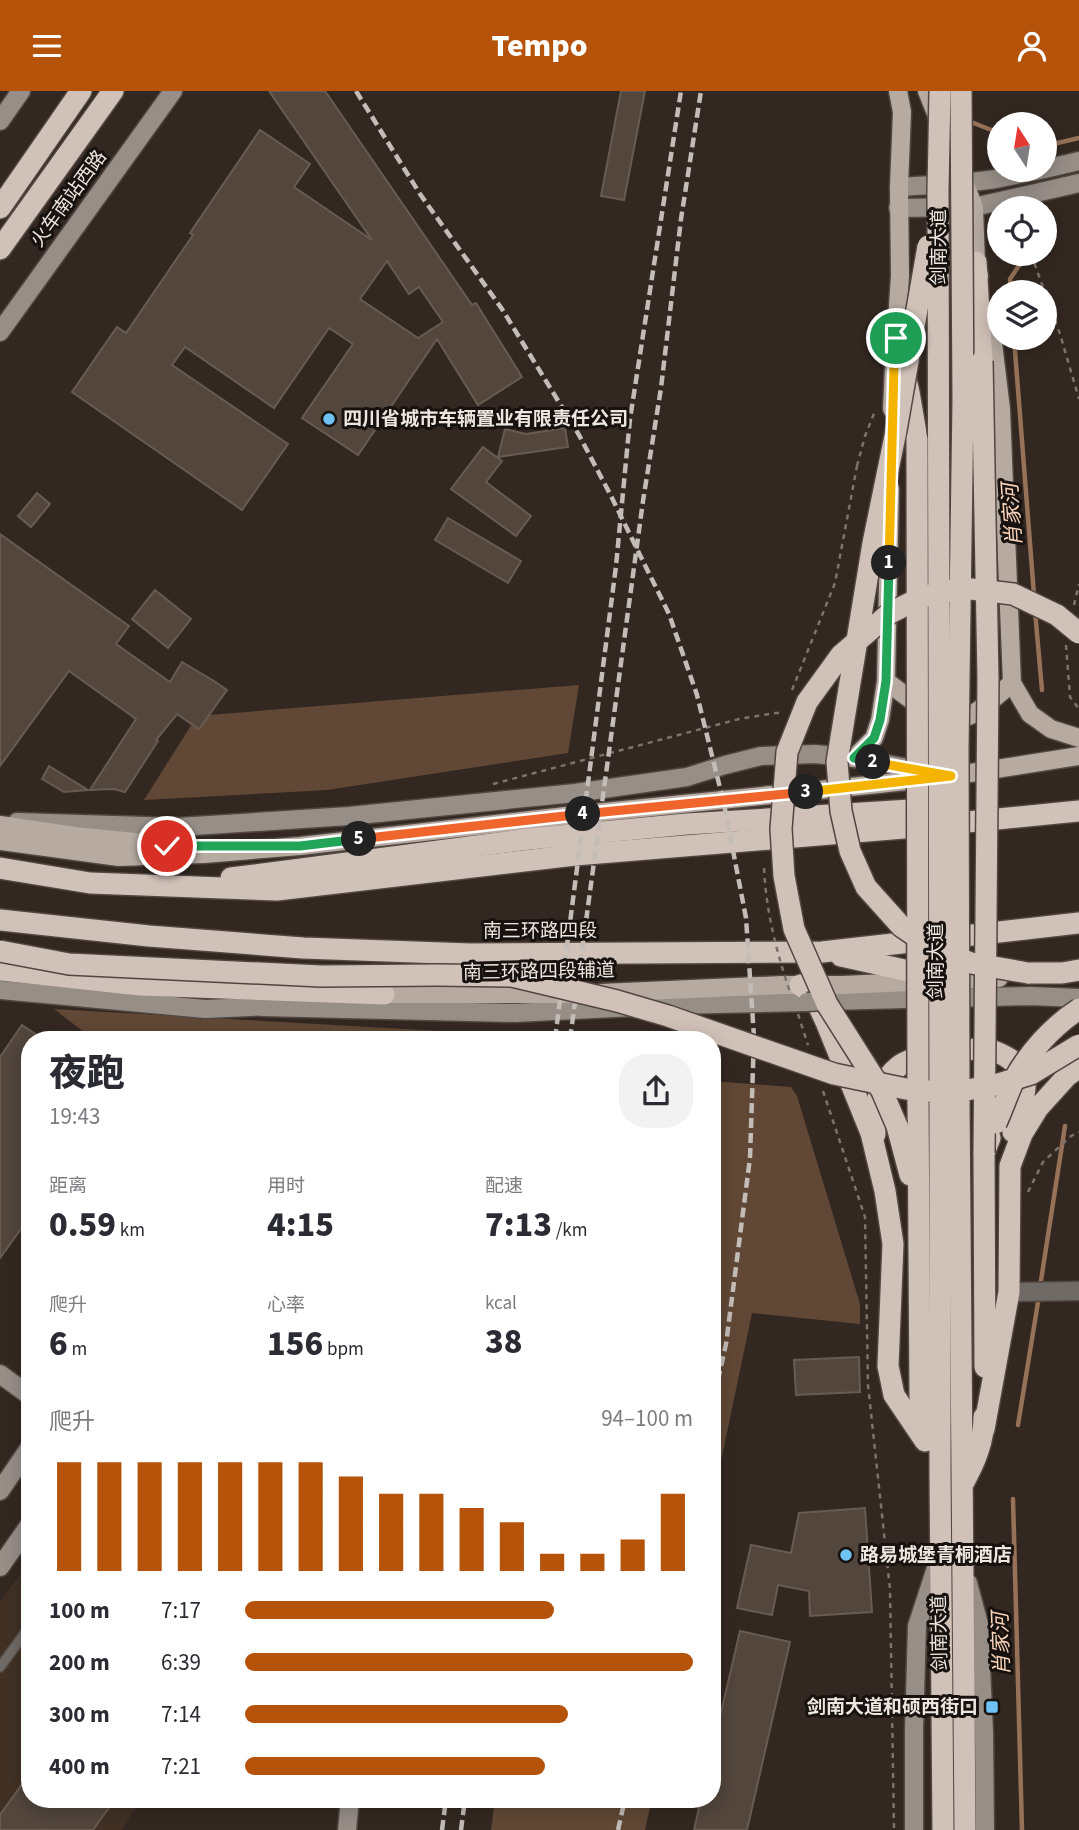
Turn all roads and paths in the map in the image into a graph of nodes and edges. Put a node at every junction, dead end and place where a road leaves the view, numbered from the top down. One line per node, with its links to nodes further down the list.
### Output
1 (21, 91): 9 (main road)
2 (81, 91): 18 (highway)
3 (113, 91): 20 (highway)
4 (173, 91): 23 (main road, 火车南站西路)
5 (898, 91): 15 (main road)
6 (927, 91): 13 (main road)
7 (940, 91): 16 (highway, 剑南大道, bridge)
8 (961, 91): 62 (highway, 剑南大道, bridge)
9 (0, 121)
10 (1079, 161): 11 (main road)
11 (1057, 166)
12 (987, 180): 13 (main road)
13 (964, 183): 15 (main road); 17 (main road)
14 (1079, 183): 17 (main road)
15 (899, 187): 19 (main road)
16 (938, 188): 49 (highway, bridge); 62 (highway, 剑南大道, bridge)
17 (974, 207): 19 (main road); 21 (main road)
18 (0, 208)
19 (898, 208): 24 (main road)
20 (0, 249)
21 (976, 262): 32 (main road); 64 (highway, bridge)
22 (1036, 266): 25 (path)
23 (0, 332)
24 (896, 338): 31 (main road); 68 (highway, bridge)
25 (1079, 399)
26 (879, 401): 27 (path)
27 (857, 466)
28 (1057, 614): 29 (highway, bridge); 30 (highway, bridge); 68 (highway, bridge)
29 (1079, 627)
30 (1079, 633)
31 (886, 681): 32 (main road); 36 (main road)
32 (1012, 684): 34 (main road)
33 (788, 713): 38 (path)
34 (1079, 738)
35 (1079, 756): 37 (main road)
36 (854, 758): 37 (main road); 40 (main road)
37 (951, 776): 42 (main road)
38 (487, 785)
39 (1079, 811): 43 (highway)
40 (0, 823): 42 (main road)
41 (0, 841): 42 (main road)
42 (300, 846)
43 (0, 868)
44 (0, 920): 47 (highway, 南三环路四段)
45 (1079, 923): 47 (highway, 南三环路四段)
46 (0, 951): 57 (highway, bridge)
47 (821, 952): 50 (highway)
48 (0, 970): 53 (highway)
49 (1079, 972): 50 (main road, 南三环路四段辅道)
50 (950, 980): 52 (main road, 南三环路四段辅道)
51 (0, 990): 55 (main road, 南三环路四段辅道)
52 (803, 993): 53 (main road, 南三环路四段辅道); 54 (main road, bridge); 55 (main road); 65 (highway)
53 (384, 994): 55 (main road, 南三环路四段辅道)
54 (1079, 998)
55 (262, 1007)
56 (1079, 1009): 64 (highway, bridge)
57 (711, 1031)
58 (721, 1035): 59 (highway, bridge)
59 (1079, 1045)
60 (1079, 1067): 66 (highway)
61 (821, 1084): 86 (path)
62 (949, 1102): 76 (highway, 剑南大道); 77 (highway, 剑南大道)
63 (1079, 1132): 67 (path)
64 (984, 1153): 73 (highway)
65 (877, 1155): 66 (highway); 74 (highway)
66 (1010, 1166): 70 (highway)
67 (1027, 1195)
68 (918, 1225): 74 (highway)
69 (1079, 1291): 70 (street)
70 (1019, 1292): 73 (highway)
71 (0, 1374): 72 (main road)
72 (21, 1389)
73 (984, 1429): 77 (highway)
74 (925, 1441): 76 (highway)
75 (21, 1460): 78 (main road)
76 (940, 1471): 80 (highway, 剑南大道)
77 (962, 1486): 80 (highway, 剑南大道)
78 (0, 1491)
79 (21, 1537): 81 (main road)
80 (951, 1555): 87 (main road); 88 (highway, 剑南大道); 89 (highway, 剑南大道); 90 (main road)
81 (0, 1567)
82 (21, 1638): 83 (lane)
83 (0, 1667)
84 (350, 1808): 85 (main road)
85 (347, 1830)
86 (894, 1830)
87 (914, 1830)
88 (943, 1830)
89 (965, 1830)
90 (985, 1830)

